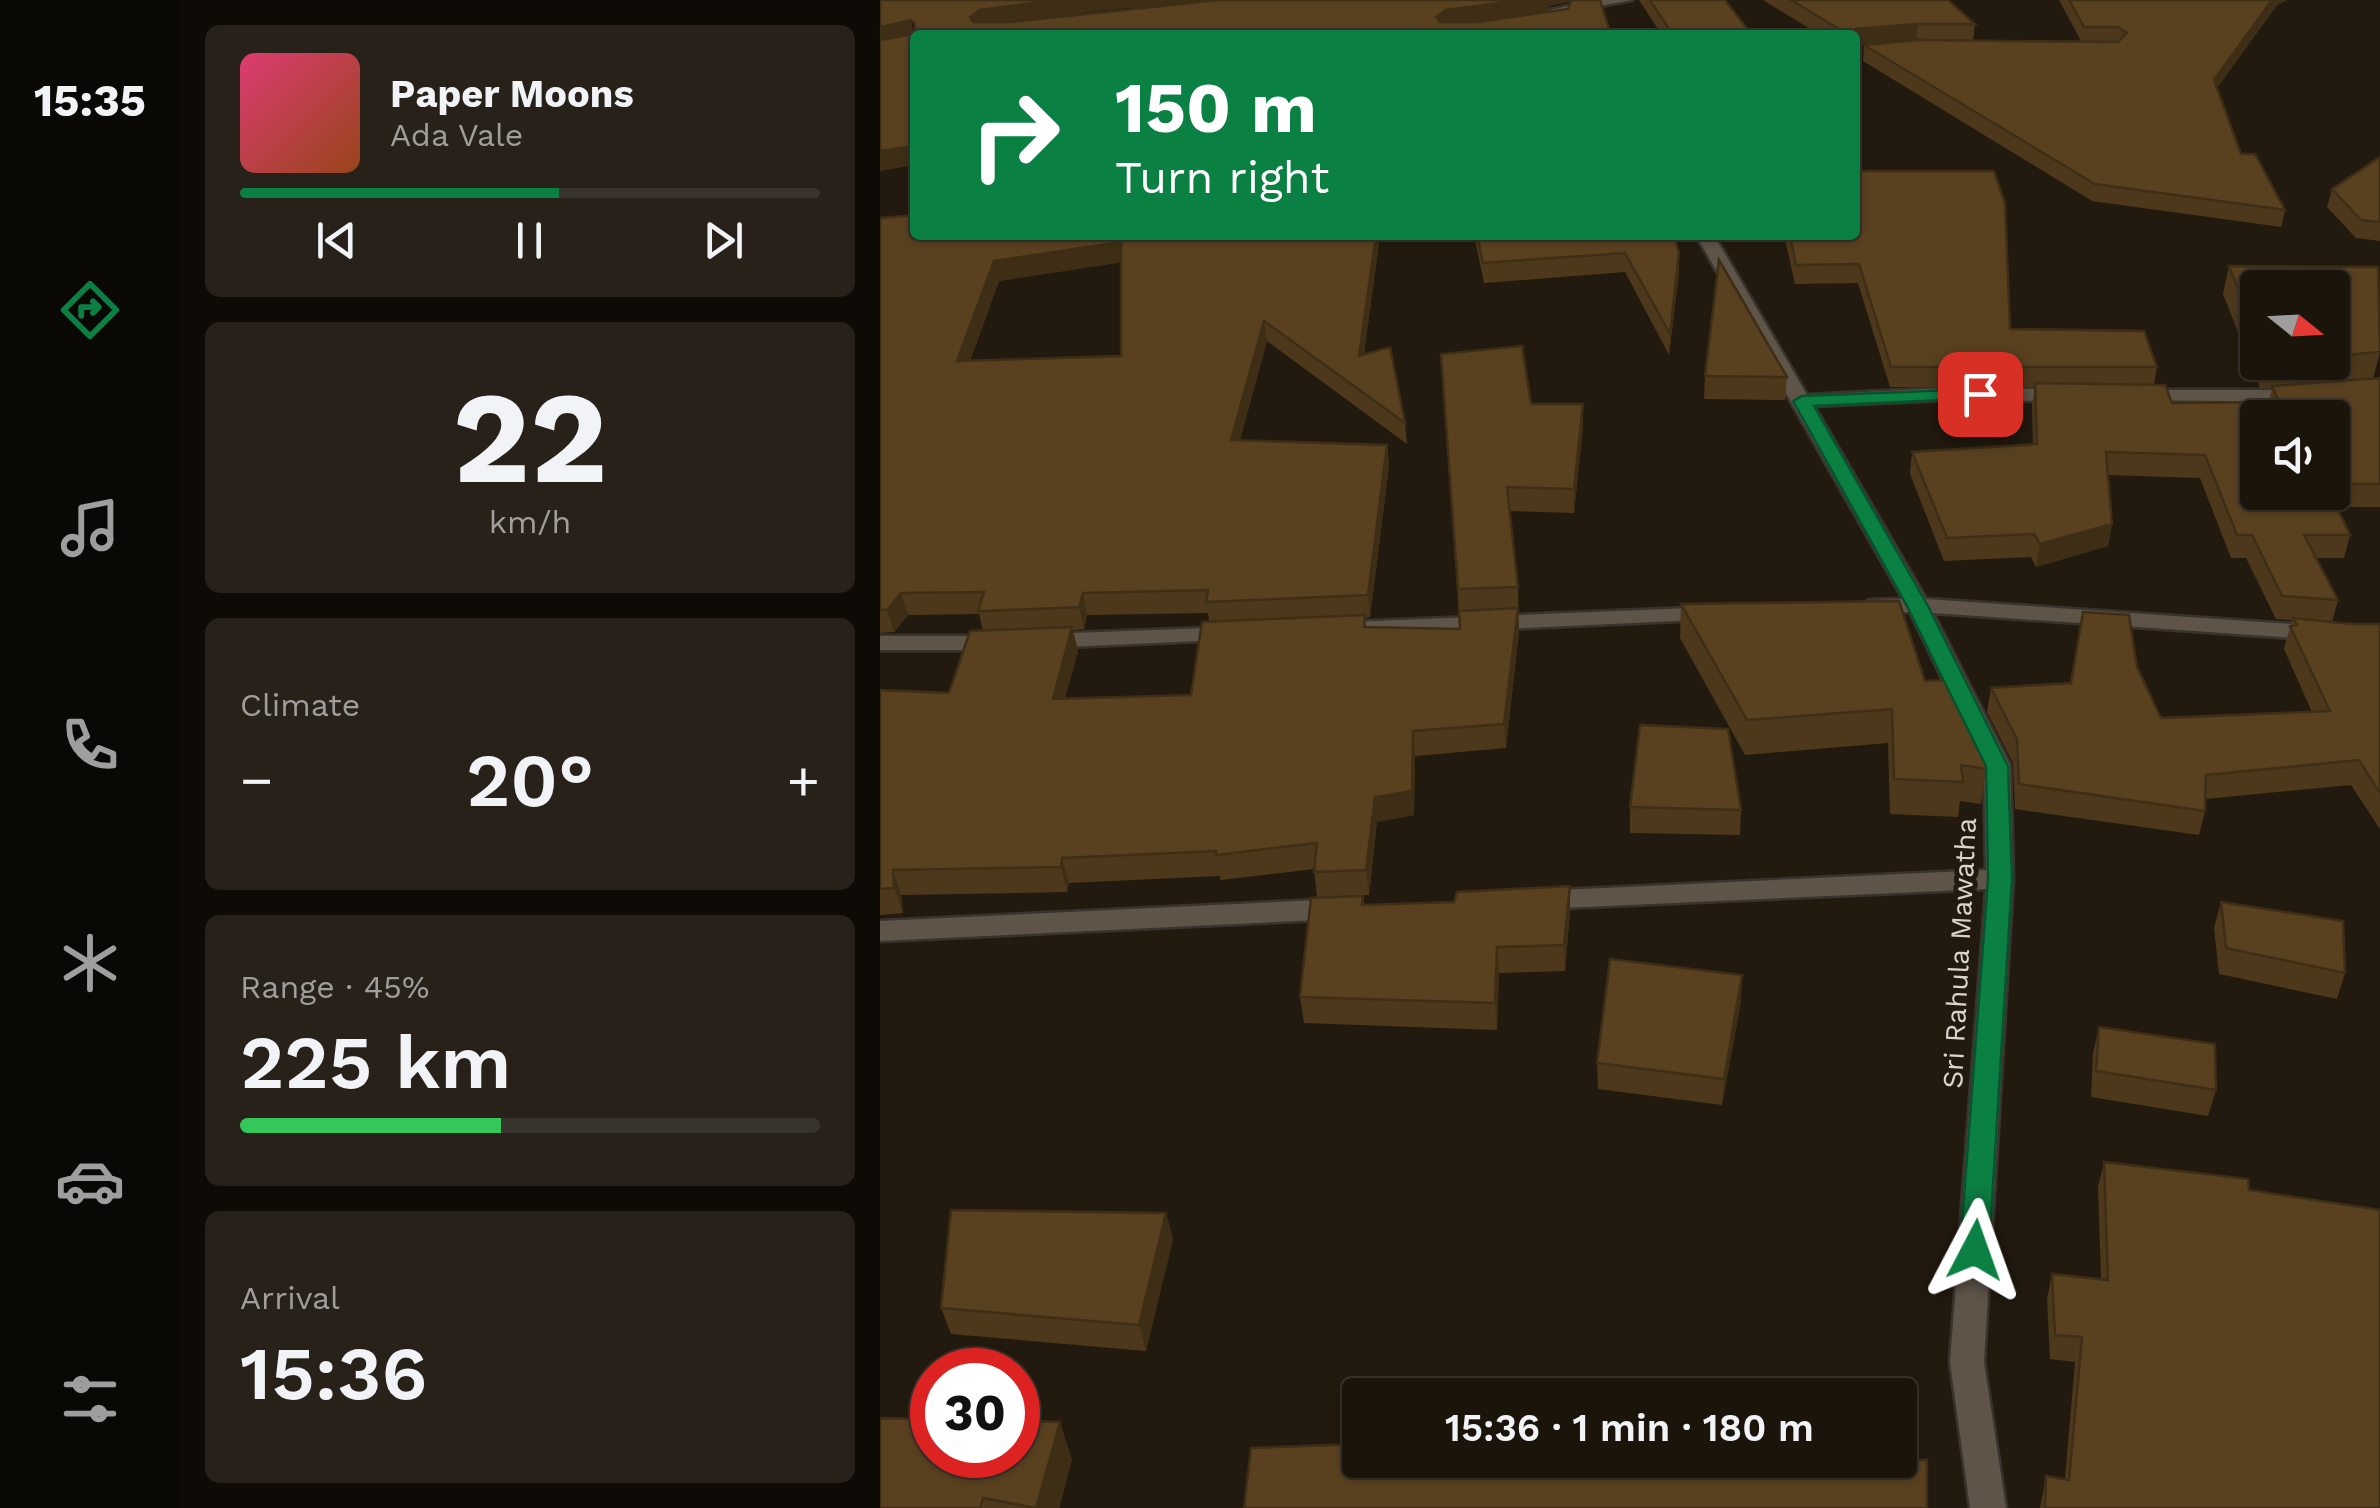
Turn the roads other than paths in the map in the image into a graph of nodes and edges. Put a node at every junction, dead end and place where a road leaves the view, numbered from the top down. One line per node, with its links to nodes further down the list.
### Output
1 (1625, 0): 2 (street)
2 (1555, 10): 3 (street)
3 (1544, 22)
4 (1708, 240): 8 (street, Sri Rahula Mawatha)
5 (2330, 394): 7 (street)
6 (2081, 396): 8 (street)
7 (2120, 396)
8 (1802, 401): 9 (street, Sri Rahula Mawatha)
9 (1918, 606): 10 (street); 14 (street); 16 (street, Sri Rahula Mawatha)
10 (1839, 608)
11 (1740, 613): 12 (street)
12 (1326, 630)
13 (1267, 632): 15 (street)
14 (2380, 637)
15 (880, 643)
16 (2000, 879): 17 (street); 20 (street, Sri Rahula Mawatha)
17 (1509, 902)
18 (1371, 908): 19 (street)
19 (880, 931)
20 (1988, 1508)

